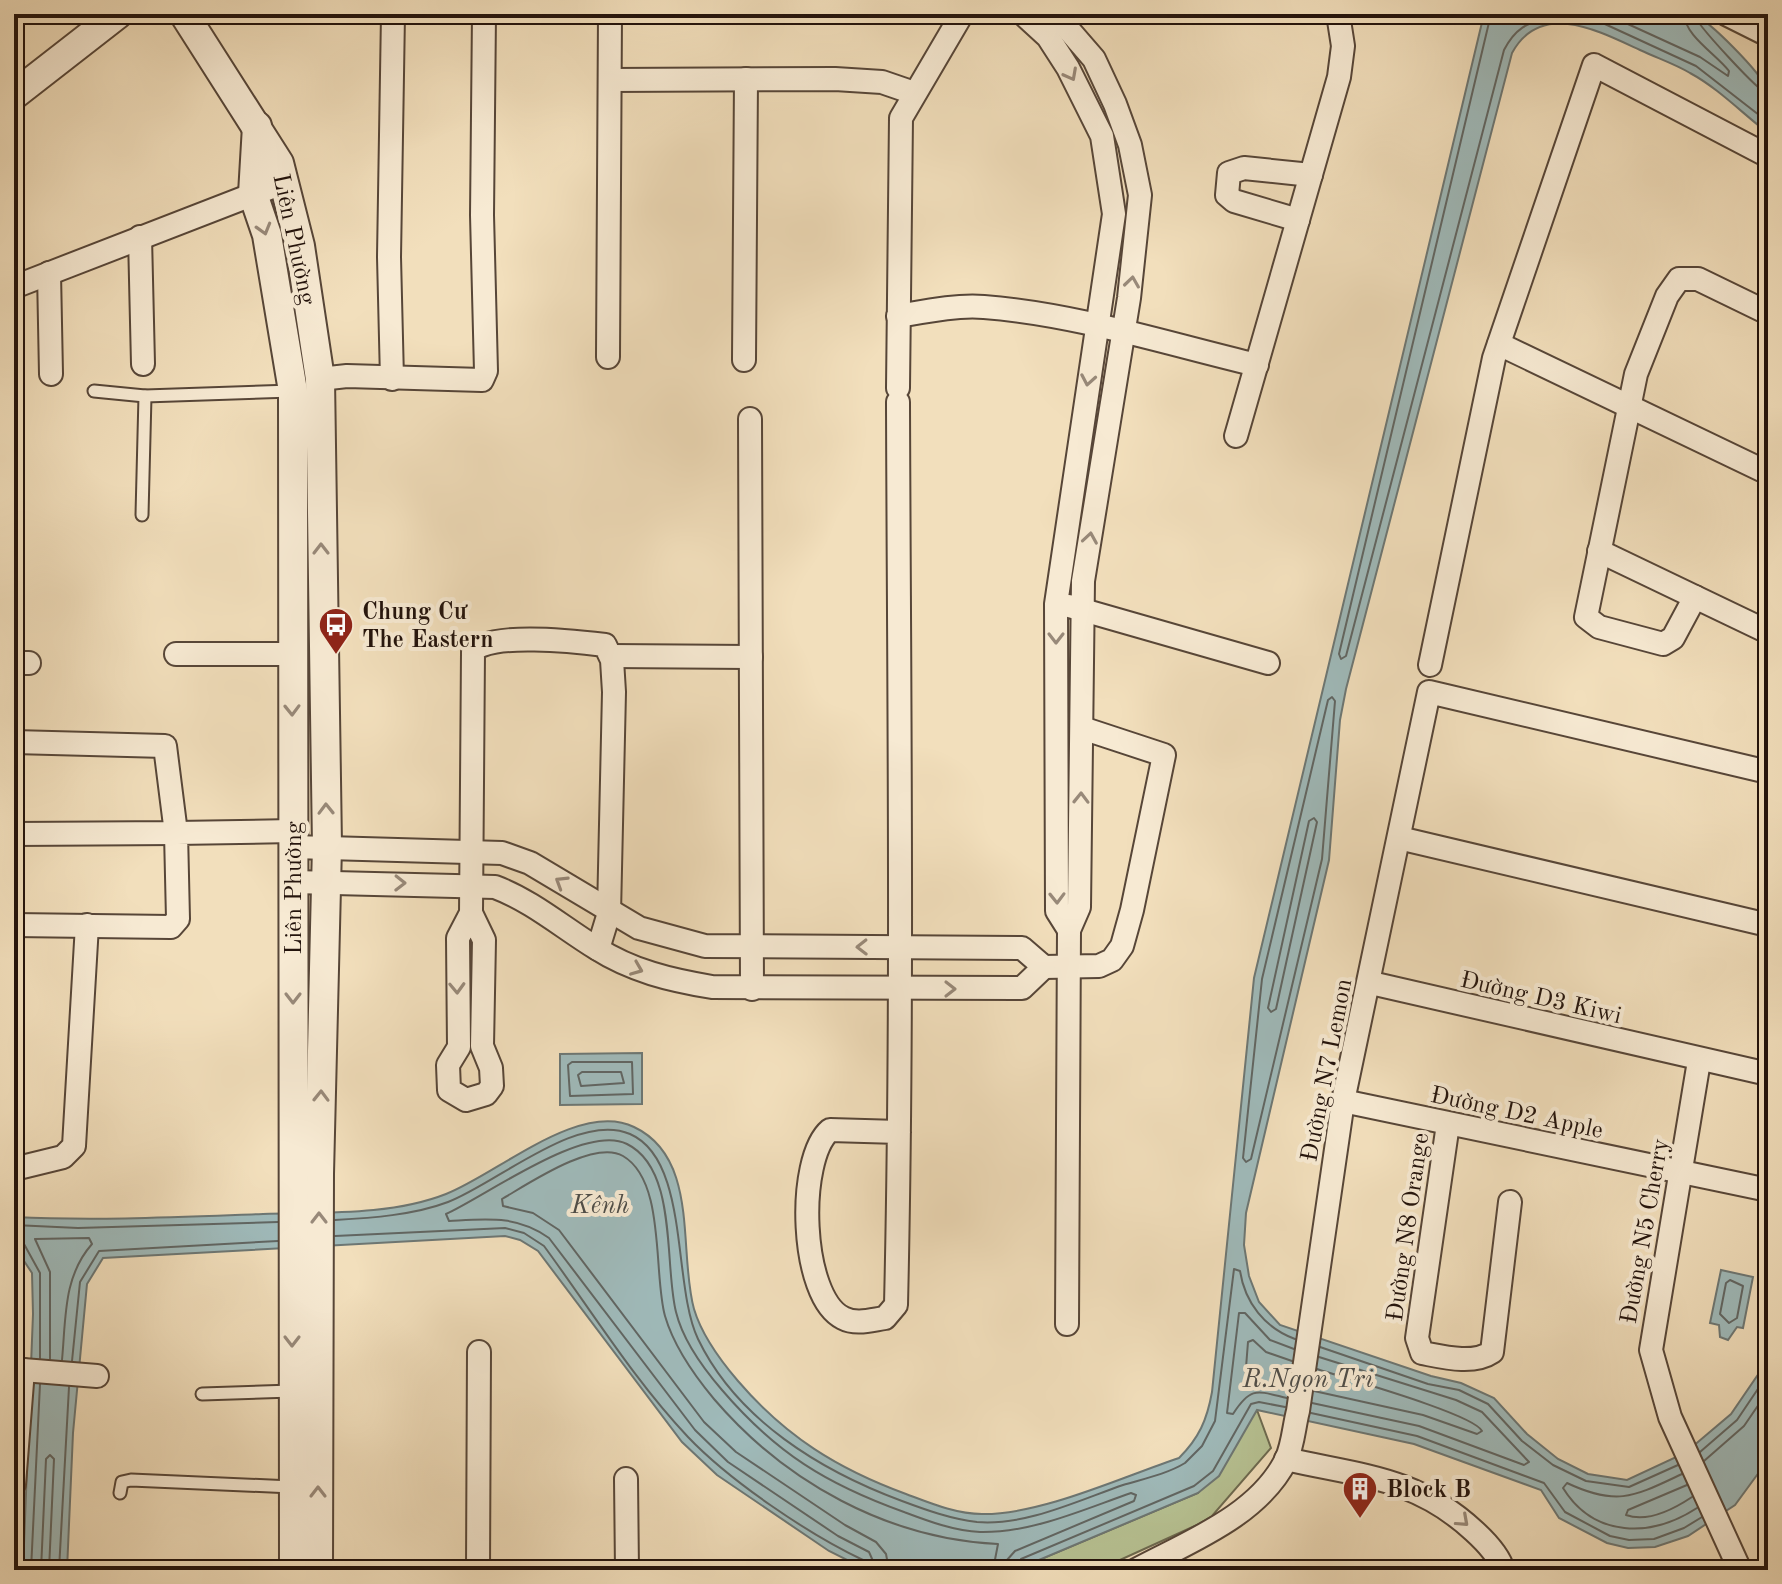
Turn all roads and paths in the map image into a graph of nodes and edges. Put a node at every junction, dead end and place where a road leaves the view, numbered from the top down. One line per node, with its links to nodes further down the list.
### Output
1 (118, 14): 15 (street)
2 (184, 14): 16 (street)
3 (393, 14): 36 (street)
4 (484, 14): 36 (street)
5 (610, 14): 13 (street)
6 (962, 14): 14 (street)
7 (1023, 14): 27 (street, one-way to 27)
8 (1055, 14): 28 (street, one-way to 8)
9 (1338, 14): 18 (street)
10 (1726, 14): 11 (street)
11 (1768, 35)
12 (746, 79): 13 (street); 14 (street); 31 (street)
13 (610, 80): 30 (street)
14 (914, 93): 26 (street)
15 (14, 95)
16 (257, 125): 19 (street, Liên Phường); 20 (street, Liên Phường)
17 (1768, 156): 29 (street)
18 (1311, 175): 21 (street); 21 (street)
19 (285, 182): 20 (street); 35 (street, Liên Phường)
20 (253, 194): 22 (street); 38 (street, Liên Phường, one-way to 38)
21 (1298, 220): 33 (street)
22 (140, 237): 23 (street); 32 (street)
23 (49, 273): 24 (street); 34 (street)
24 (14, 287)
25 (1768, 313): 40 (street)
26 (898, 316): 27 (street); 74 (street)
27 (1098, 326): 28 (street); 47 (street, one-way to 47)
28 (1124, 334): 33 (street); 48 (street, one-way to 28)
29 (1499, 344): 40 (street); 55 (street)
30 (608, 357)
31 (744, 360)
32 (143, 364)
33 (1257, 365): 42 (street)
34 (51, 374)
35 (320, 379): 36 (street); 63 (street, Liên Phường, one-way to 35)
36 (392, 379)
37 (94, 391): 39 (lane)
38 (293, 391): 39 (lane); 51 (street, Liên Phường)
39 (145, 396): 44 (lane)
40 (1629, 406): 43 (street); 45 (street)
41 (750, 419): 53 (street)
42 (1236, 436)
43 (1768, 473)
44 (142, 515)
45 (1599, 551): 46 (street); 46 (street)
46 (1695, 597): 49 (street)
47 (1056, 604): 48 (street); 73 (street, one-way to 73)
48 (1083, 608): 54 (street); 56 (street)
49 (1768, 632)
50 (176, 654): 51 (street)
51 (291, 654): 62 (street, Liên Phường, one-way to 62)
52 (611, 656): 53 (street); 64 (street); 69 (street)
53 (751, 657): 75 (street)
54 (1268, 663)
55 (1430, 665)
56 (1082, 728): 73 (street, one-way to 56); 78 (street)
57 (14, 742): 59 (street)
58 (1768, 772): 61 (street, Đường N7 Lemon)
59 (176, 833): 60 (street); 62 (street); 71 (street)
60 (14, 834)
61 (1399, 838): 72 (street); 79 (street, Đường N7 Lemon)
62 (293, 839): 63 (street); 65 (street, Liên Phường)
63 (327, 846): 64 (street); 66 (street, Liên Phường)
64 (471, 850): 67 (street); 69 (street, one-way to 64)
65 (294, 882): 66 (street); 89 (street, Liên Phường, one-way to 89)
66 (325, 882): 67 (street, one-way to 67); 89 (street, Liên Phường, one-way to 66)
67 (472, 885): 68 (street); 76 (street)
68 (471, 913): 68 (street, one-way to 68)
69 (609, 913): 75 (street); 76 (street)
70 (14, 925): 71 (street)
71 (87, 925): 87 (street)
72 (1768, 925)
73 (1069, 930): 78 (street)
74 (899, 947): 75 (street, one-way to 75); 77 (street); 81 (street)
75 (752, 948): 80 (street)
76 (598, 949): 80 (street, one-way to 80)
77 (1044, 967): 78 (street); 81 (street, one-way to 77)
78 (1069, 967): 93 (street)
79 (1371, 983): 82 (street, Đường D3 Kiwi); 84 (street, Đường N7 Lemon)
80 (752, 989): 81 (street)
81 (898, 989): 86 (street)
82 (1699, 1061): 83 (street, Đường D3 Kiwi); 88 (street, Đường N5 Cherry)
83 (1768, 1074)
84 (1343, 1101): 85 (street, Đường D2 Apple); 99 (street, Đường N7 Lemon)
85 (1448, 1124): 88 (street, Đường D2 Apple); 91 (street, Đường N8 Orange)
86 (899, 1132): 86 (street)
87 (14, 1169)
88 (1680, 1173): 90 (street, Đường D2 Apple); 110 (street, Đường N5 Cherry)
89 (306, 1176): 92 (street)
90 (1768, 1190)
91 (1510, 1202)
92 (306, 1262): 97 (street, one-way to 97); 105 (street, one-way to 92)
93 (1067, 1324)
94 (479, 1352): 106 (street)
95 (23, 1370): 96 (street); 101 (street)
96 (87, 1375)
97 (292, 1391): 98 (lane); 102 (street)
98 (202, 1394)
99 (1286, 1459): 108 (street); 109 (street, one-way to 109)
100 (626, 1479): 107 (street)
101 (14, 1484)
102 (292, 1487): 103 (lane); 104 (street)
103 (120, 1493)
104 (294, 1570)
105 (318, 1570)
106 (478, 1570)
107 (627, 1570)
108 (1136, 1570)
109 (1503, 1570)
110 (1740, 1570)

